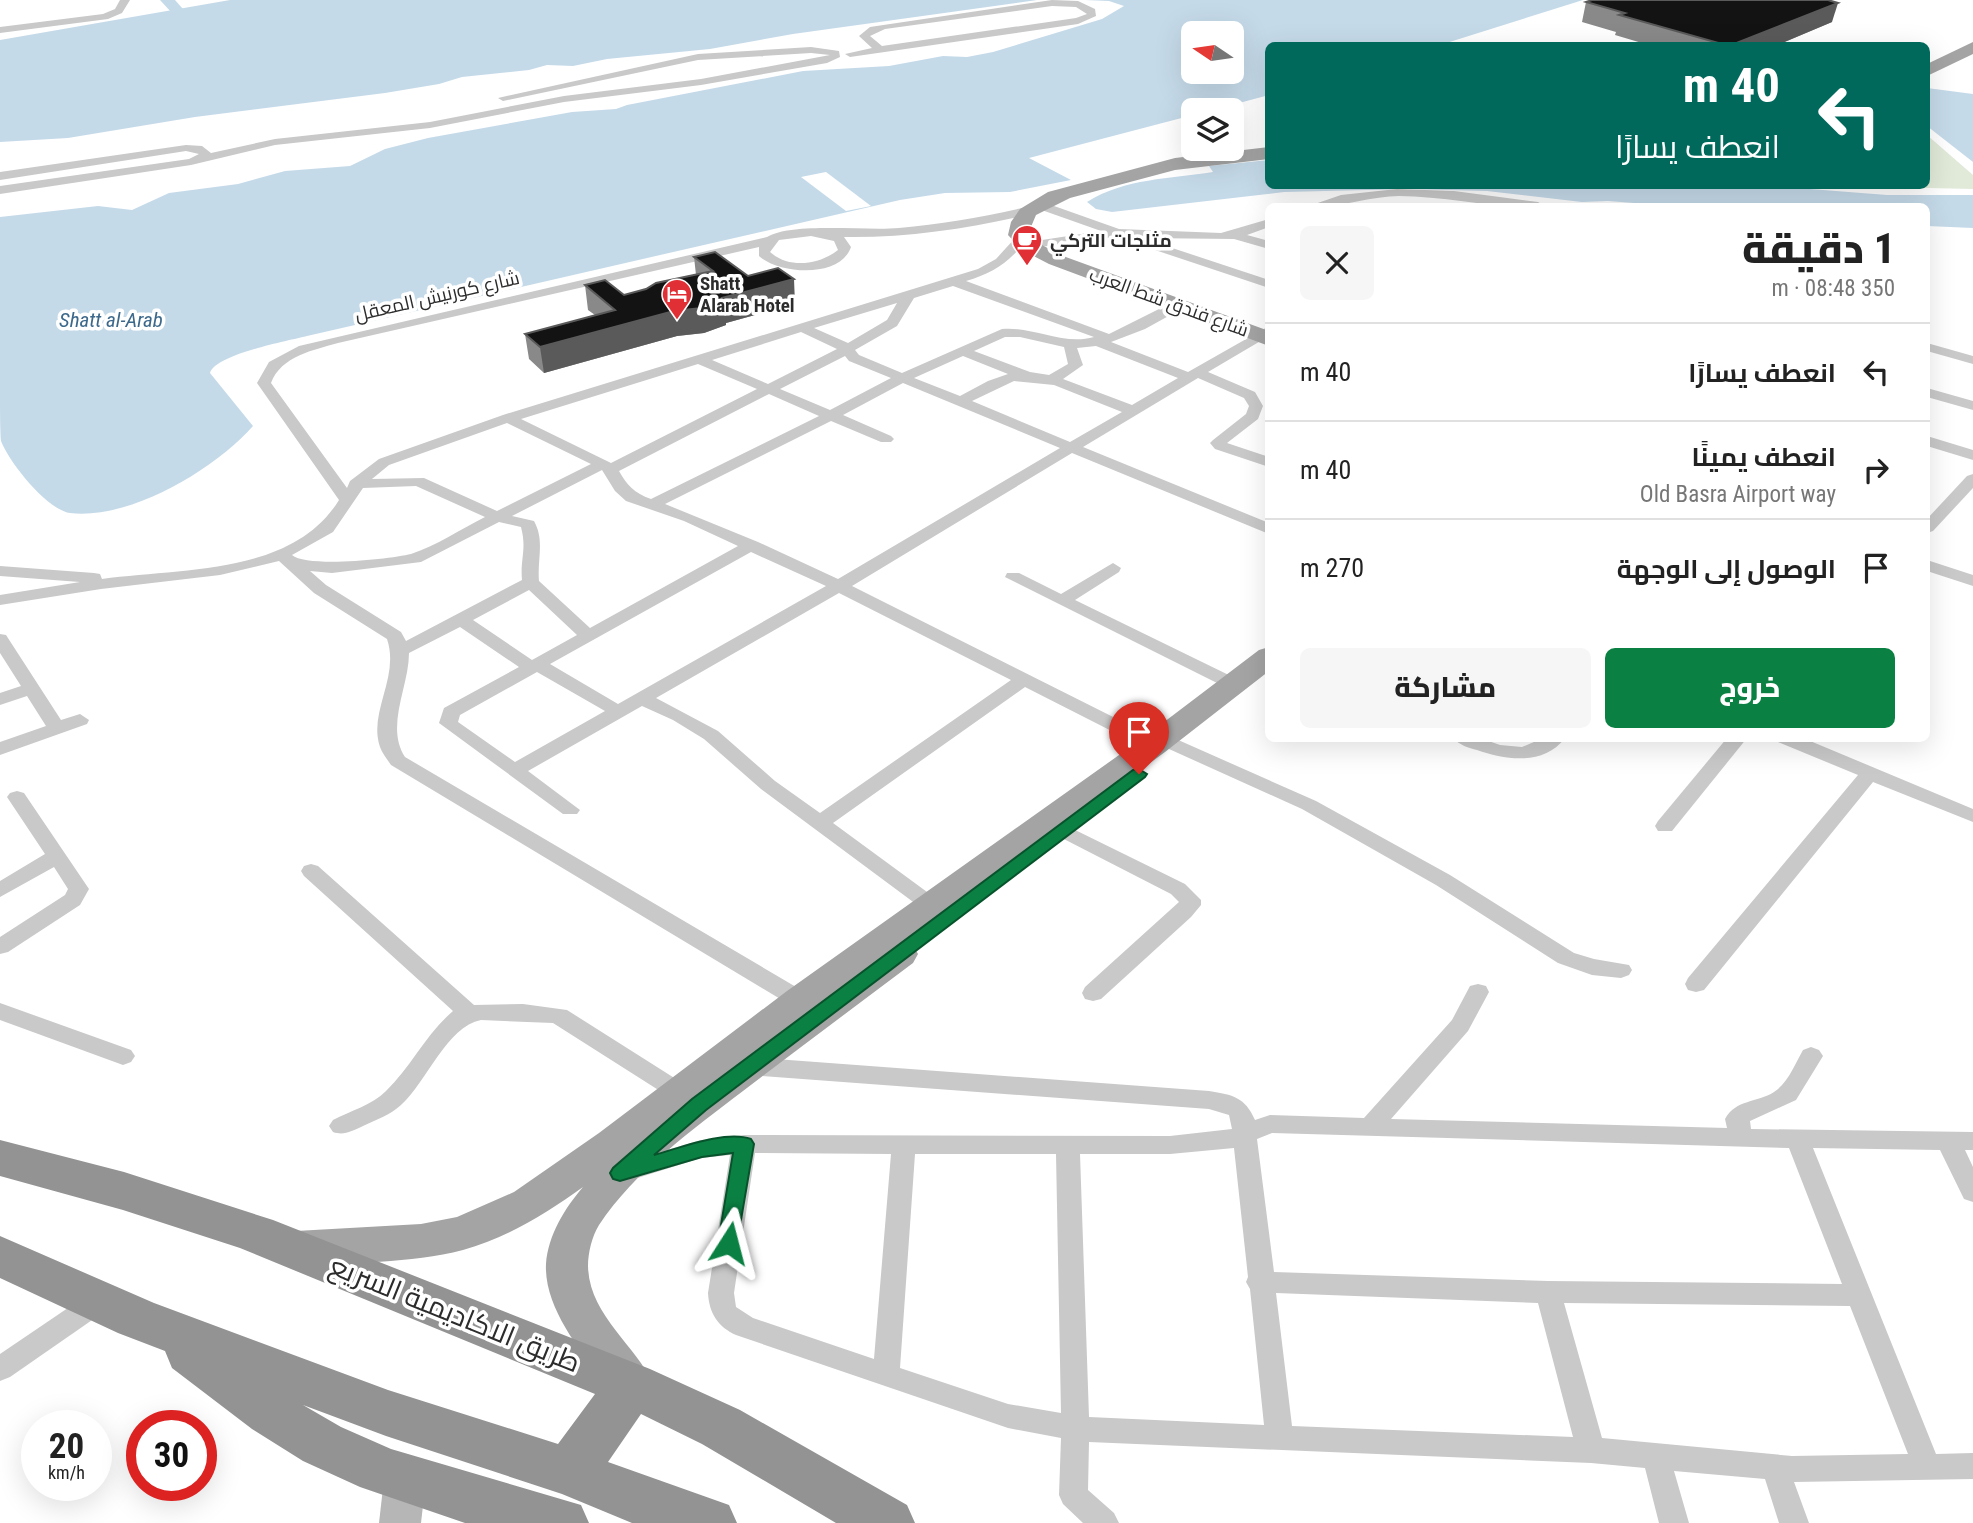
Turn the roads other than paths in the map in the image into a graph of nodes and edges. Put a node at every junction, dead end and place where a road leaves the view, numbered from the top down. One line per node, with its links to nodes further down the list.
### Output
1 (125, 0): 3 (street)
2 (915, 22): 4 (street); 4 (street); 6 (street)
3 (0, 30)
4 (938, 40): 6 (street)
5 (1973, 47): 8 (main road)
6 (878, 48): 7 (street)
7 (840, 53): 9 (street); 9 (street)
8 (1930, 69)
9 (412, 127): 11 (street)
10 (1265, 153): 18 (main road)
11 (202, 158): 12 (street); 13 (street)
12 (0, 176)
13 (0, 190)
14 (1484, 199): 15 (street); 16 (street); 17 (street)
15 (1326, 203)
16 (1477, 203)
17 (1515, 203)
18 (1035, 207): 19 (street); 22 (street); 25 (main road)
19 (967, 223): 21 (street); 27 (street)
20 (1265, 224): 23 (street)
21 (821, 233): 24 (street); 27 (street)
22 (1115, 233): 23 (street); 25 (street); 29 (street)
23 (1234, 235): 26 (street)
24 (771, 240): 27 (street); 60 (street, شارع كورنيش المعقل)
25 (1025, 243): 28 (street); 31 (main road, شارع فندق شط العرب)
26 (1265, 244)
27 (844, 251)
28 (955, 282): 30 (street); 35 (street)
29 (1265, 283)
30 (908, 296): 32 (street); 38 (street)
31 (1178, 305): 33 (main road, شارع فندق شط العرب); 35 (street)
32 (802, 328): 38 (street); 40 (street)
33 (1265, 335)
34 (1265, 336): 42 (street)
35 (1101, 339): 36 (street); 42 (street)
36 (1072, 344): 39 (street); 45 (street)
37 (1930, 348): 41 (street)
38 (849, 351): 44 (street); 46 (street)
39 (963, 351): 43 (street); 44 (street)
40 (698, 359): 46 (street); 52 (street)
41 (1973, 360)
42 (1192, 375): 50 (street); 57 (street)
43 (1030, 377): 45 (street); 48 (street)
44 (902, 378): 48 (street); 51 (street)
45 (1051, 380): 50 (street)
46 (772, 388): 51 (street); 58 (street)
47 (1930, 393): 49 (street)
48 (960, 402): 55 (street)
49 (1973, 406)
50 (1133, 411): 55 (street)
51 (832, 416): 53 (street); 61 (street)
52 (508, 418): 58 (street); 60 (street)
53 (886, 439)
54 (1930, 442): 56 (street)
55 (1069, 447): 64 (street); 74 (street)
56 (1973, 455)
57 (1265, 461)
58 (607, 467): 61 (street); 62 (street)
59 (1973, 479): 63 (street)
60 (351, 491): 62 (street); 66 (street)
61 (653, 504): 65 (street)
62 (498, 517): 66 (street); 73 (street)
63 (1930, 525)
64 (1265, 527)
65 (752, 545): 74 (street); 78 (street)
66 (287, 560): 72 (street); 80 (street)
67 (1930, 566): 71 (street)
68 (1113, 568): 76 (street)
69 (0, 571): 72 (street)
70 (1013, 577): 76 (street)
71 (1973, 581)
72 (116, 582): 75 (street)
73 (531, 582): 77 (street); 78 (street)
74 (839, 586): 84 (street); 88 (street)
75 (0, 600)
76 (1062, 601): 85 (street)
77 (460, 619): 80 (street); 82 (street)
78 (588, 635): 82 (street)
79 (1, 644): 86 (street)
80 (400, 651): 115 (street)
81 (1265, 659): 85 (main road)
82 (534, 666): 89 (street); 98 (street)
83 (1265, 676): 96 (main road)
84 (1025, 679): 96 (street); 103 (street)
85 (1233, 684): 96 (main road)
86 (32, 688): 87 (street); 91 (street)
87 (0, 699)
88 (643, 699): 89 (street); 103 (street)
89 (619, 712): 98 (street)
90 (80, 720): 91 (street)
91 (57, 728): 97 (street)
92 (1471, 742): 93 (street)
93 (1551, 742)
94 (1735, 742): 104 (street)
95 (1795, 742): 99 (street)
96 (1165, 745): 105 (main road); 109 (main road); 111 (street)
97 (0, 749)
98 (514, 771): 101 (street)
99 (1870, 773): 102 (street); 112 (street)
100 (17, 797): 106 (street)
101 (570, 810)
102 (1973, 816)
103 (821, 822): 109 (street)
104 (1665, 826)
105 (1065, 831): 114 (street); 120 (main road)
106 (55, 857): 108 (street); 110 (street)
107 (311, 871): 117 (street)
108 (0, 890)
109 (932, 905): 115 (main road)
110 (0, 947)
111 (1621, 970)
112 (1696, 984)
113 (1478, 992): 123 (street)
114 (1093, 993)
115 (800, 1000): 121 (main road)
116 (0, 1011): 118 (street)
117 (470, 1013): 121 (street); 122 (street)
118 (123, 1056)
119 (1811, 1056): 125 (street)
120 (749, 1066): 124 (street); 133 (main road)
121 (679, 1092): 135 (main road)
122 (341, 1126)
123 (1370, 1127): 124 (street); 125 (street)
124 (1245, 1134): 131 (street); 137 (street)
125 (1741, 1138): 126 (street)
126 (1797, 1139): 127 (street); 139 (street)
127 (1948, 1141): 128 (street); 134 (street)
128 (1973, 1141)
129 (744, 1144): 130 (street); 133 (street); 143 (street)
130 (904, 1144): 131 (street); 143 (street)
131 (1068, 1146): 145 (street)
132 (0, 1158): 135 (highway, طريق الاكاديمية السريع)
133 (620, 1173): 144 (main road)
134 (1973, 1192)
135 (293, 1248): 144 (highway, طريق الاكاديمية السريع)
136 (0, 1256): 140 (highway)
137 (1259, 1282): 138 (street); 146 (street)
138 (1548, 1292): 139 (street); 147 (street)
139 (1859, 1295): 150 (street)
140 (99, 1301): 141 (highway); 142 (street)
141 (152, 1324): 152 (highway); 153 (highway)
142 (0, 1369)
143 (886, 1374): 145 (street)
144 (632, 1385): 152 (highway); 156 (highway, طريق الاكاديمية السريع)
145 (1075, 1428): 146 (street); 157 (street)
146 (1280, 1439): 147 (street)
147 (1591, 1450): 148 (street)
148 (1656, 1457): 151 (street); 158 (street)
149 (1973, 1466): 150 (street)
150 (1927, 1467): 151 (street)
151 (1775, 1468): 159 (street)
152 (569, 1472): 155 (highway)
153 (402, 1501): 154 (highway)
154 (561, 1523)
155 (709, 1523)
156 (887, 1523)
157 (1104, 1523)
158 (1674, 1523)
159 (1794, 1523)

